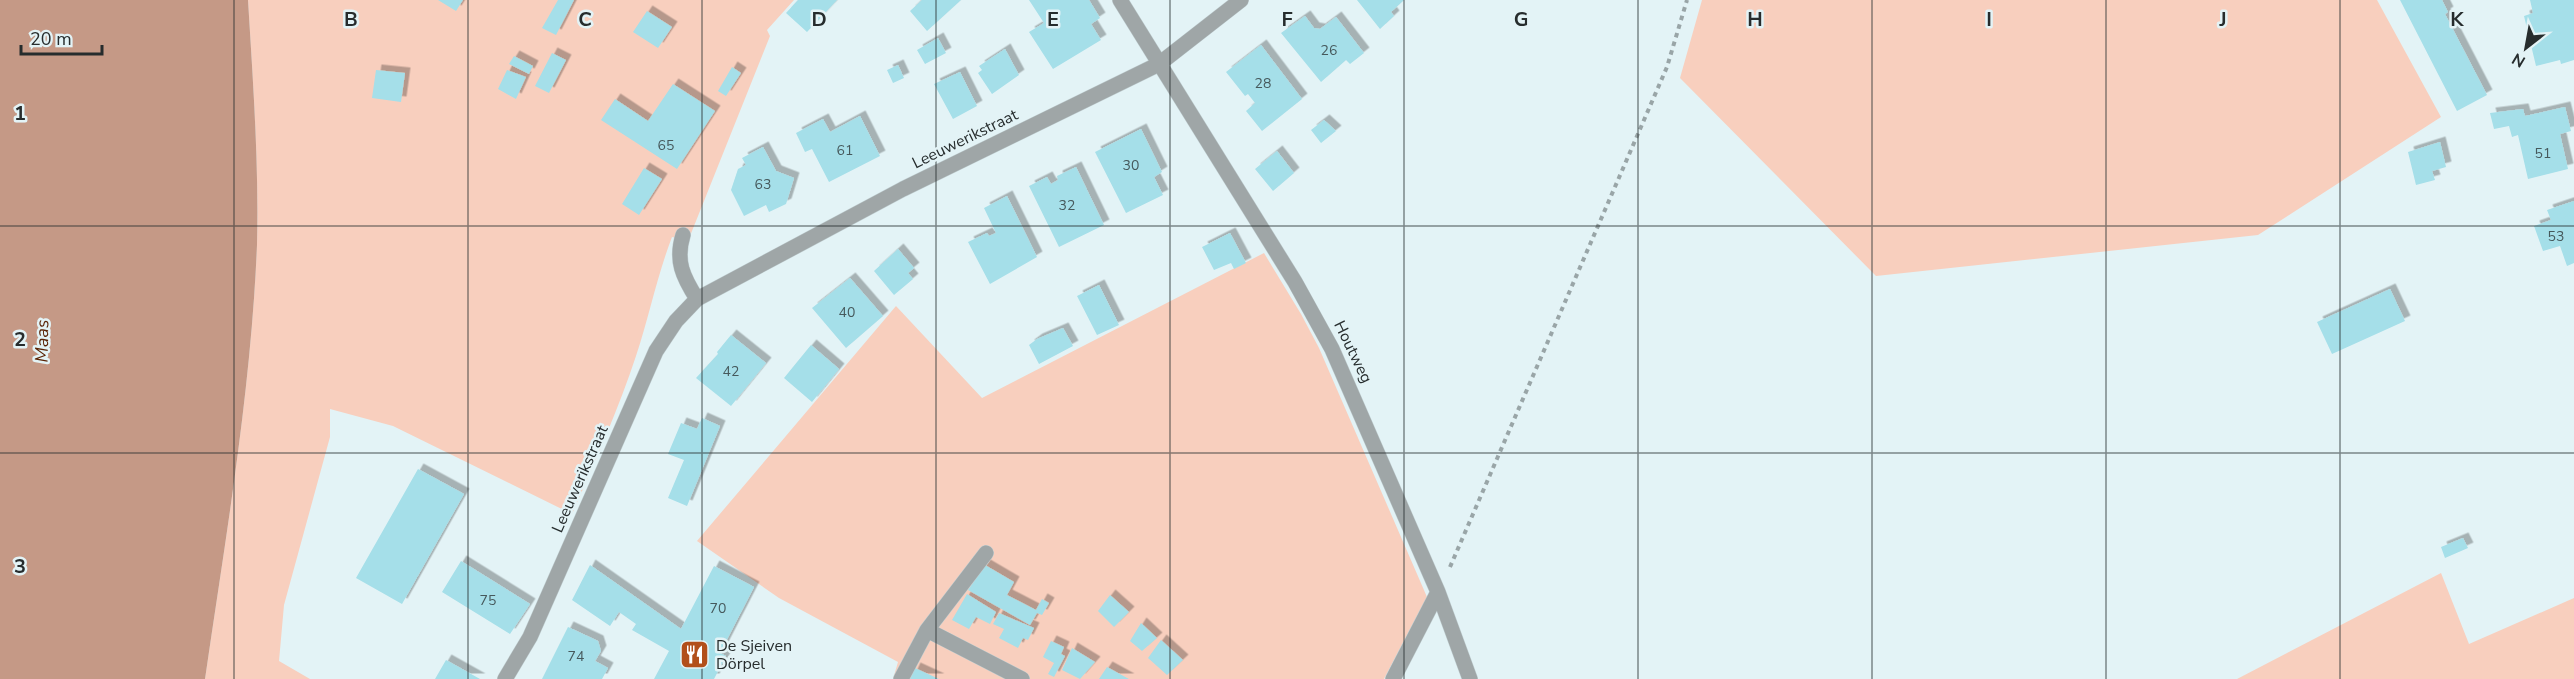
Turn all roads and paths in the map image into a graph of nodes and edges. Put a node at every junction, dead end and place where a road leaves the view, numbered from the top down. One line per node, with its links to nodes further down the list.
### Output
1 (1120, 0): 4 (street, Houtweg)
2 (1241, 0): 4 (street, Leeuwerikstraat)
3 (1687, 0): 8 (path)
4 (1159, 64): 6 (street, Leeuwerikstraat); 8 (street, Houtweg)
5 (683, 235): 6 (street)
6 (697, 299): 10 (street, Leeuwerikstraat)
7 (986, 553): 9 (street)
8 (1438, 592): 13 (street); 14 (street, Houtweg)
9 (927, 630): 11 (street); 12 (street)
10 (505, 679)
11 (901, 679)
12 (1022, 679)
13 (1393, 679)
14 (1470, 679)

